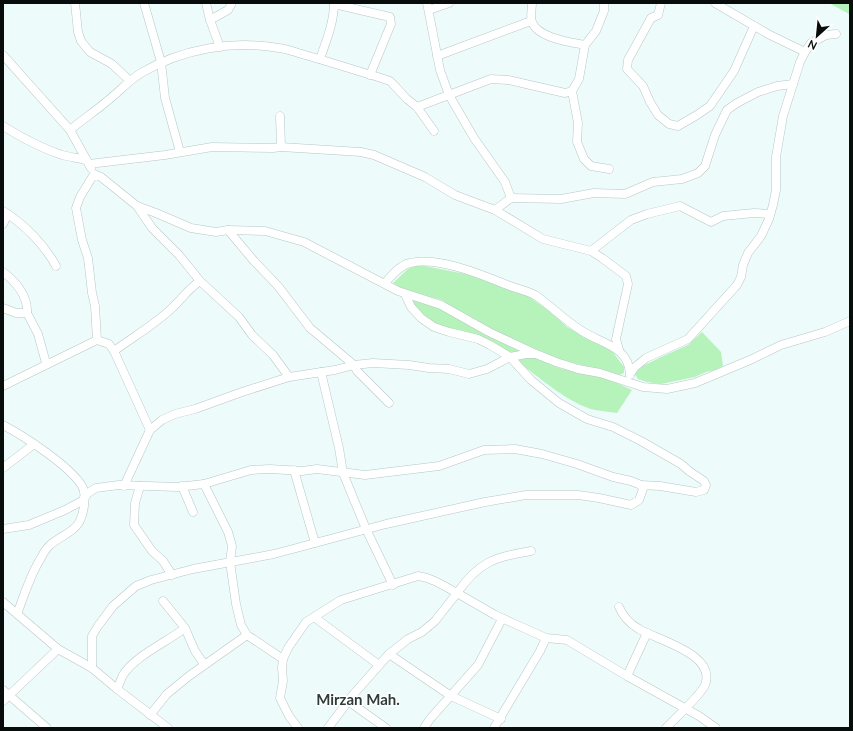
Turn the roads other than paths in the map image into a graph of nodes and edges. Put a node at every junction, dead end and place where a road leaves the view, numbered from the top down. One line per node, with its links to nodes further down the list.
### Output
1 (75, 3): 24 (street)
2 (144, 3): 22 (street)
3 (206, 3): 12 (street)
4 (232, 3): 12 (street)
5 (334, 3): 21 (street); 23 (street)
6 (449, 3): 11 (street)
7 (532, 3): 13 (street)
8 (604, 3): 16 (street)
9 (661, 3): 14 (street)
10 (716, 3): 14 (street)
11 (428, 7): 20 (street)
12 (210, 20): 17 (street)
13 (531, 21): 16 (street); 20 (street)
14 (754, 26): 18 (street)
15 (836, 34): 18 (street)
16 (584, 45): 26 (street)
17 (220, 47): 21 (street); 22 (street)
18 (804, 52): 25 (street)
19 (3, 55): 31 (street)
20 (437, 56): 27 (street)
21 (320, 59): 23 (street)
22 (161, 62): 24 (street); 34 (street)
23 (370, 74): 28 (street)
24 (130, 81): 31 (street)
25 (793, 84): 38 (street); 42 (street)
26 (572, 91): 27 (street); 36 (street)
27 (449, 94): 28 (street); 38 (street)
28 (417, 107): 32 (street)
29 (280, 116): 33 (street)
30 (3, 126): 35 (street)
31 (70, 130): 35 (street)
32 (434, 131)
33 (281, 147): 34 (street); 40 (street)
34 (180, 152): 35 (street)
35 (88, 162): 37 (street)
36 (609, 169)
37 (94, 174): 39 (street); 54 (street)
38 (511, 198): 40 (street)
39 (137, 206): 44 (street); 48 (street)
40 (495, 210): 45 (street)
41 (5, 212): 43 (street); 46 (street)
42 (770, 214): 45 (street); 63 (street)
43 (3, 224)
44 (228, 230): 49 (street); 60 (street)
45 (591, 251): 55 (street)
46 (56, 266)
47 (3, 272): 52 (street)
48 (200, 281): 56 (street); 62 (street)
49 (385, 283): 50 (street); 55 (street)
50 (405, 294): 57 (street); 58 (street)
51 (3, 308): 52 (street)
52 (27, 313): 59 (street)
53 (850, 321): 63 (street)
54 (97, 340): 56 (street); 59 (street)
55 (620, 350): 63 (street)
56 (114, 351): 67 (street)
57 (536, 354): 58 (street); 63 (street)
58 (510, 357): 60 (street); 73 (street)
59 (46, 363): 64 (street)
60 (354, 365): 61 (street); 65 (street)
61 (321, 372): 62 (street); 71 (street)
62 (289, 377): 67 (street)
63 (630, 378)
64 (3, 386)
65 (389, 403)
66 (3, 425): 68 (street)
67 (150, 430): 74 (street)
68 (34, 444): 69 (street); 77 (street)
69 (3, 468)
70 (294, 470): 71 (street); 72 (street); 81 (street)
71 (343, 473): 73 (street); 80 (street)
72 (204, 484): 76 (street); 83 (street)
73 (641, 485): 80 (street)
74 (124, 486): 75 (street); 77 (street)
75 (140, 486): 76 (street); 84 (street)
76 (182, 486): 78 (street)
77 (86, 496): 79 (street); 90 (street)
78 (194, 512)
79 (3, 529)
80 (366, 529): 81 (street); 85 (street)
81 (315, 543): 83 (street)
82 (531, 551): 86 (street)
83 (230, 562): 84 (street); 95 (street)
84 (172, 575): 102 (street)
85 (393, 585): 86 (street); 91 (street)
86 (457, 593): 92 (street); 98 (street)
87 (163, 601): 93 (street)
88 (3, 602): 90 (street)
89 (619, 607): 94 (street)
90 (18, 614): 97 (street)
91 (314, 617): 99 (street); 101 (street)
92 (502, 619): 96 (street); 106 (street)
93 (185, 628): 100 (street); 104 (street)
94 (647, 633): 103 (street); 109 (street)
95 (247, 635): 99 (street); 100 (street)
96 (546, 638): 103 (street); 111 (street)
97 (58, 649): 102 (street); 105 (street)
98 (389, 654): 101 (street); 106 (street)
99 (283, 659): 114 (street)
100 (204, 664): 110 (street)
101 (379, 665): 107 (street)
102 (92, 668): 104 (street)
103 (627, 676): 109 (street)
104 (116, 689): 110 (street)
105 (6, 693): 108 (street); 112 (street)
106 (451, 696): 111 (street); 117 (street)
107 (348, 700): 115 (street); 116 (street)
108 (3, 701)
109 (685, 708): 119 (street); 120 (street)
110 (150, 715): 113 (street)
111 (501, 719): 118 (street)
112 (47, 728)
113 (168, 728)
114 (298, 728)
115 (328, 728)
116 (386, 728)
117 (424, 728)
118 (494, 728)
119 (666, 728)
120 (716, 728)

